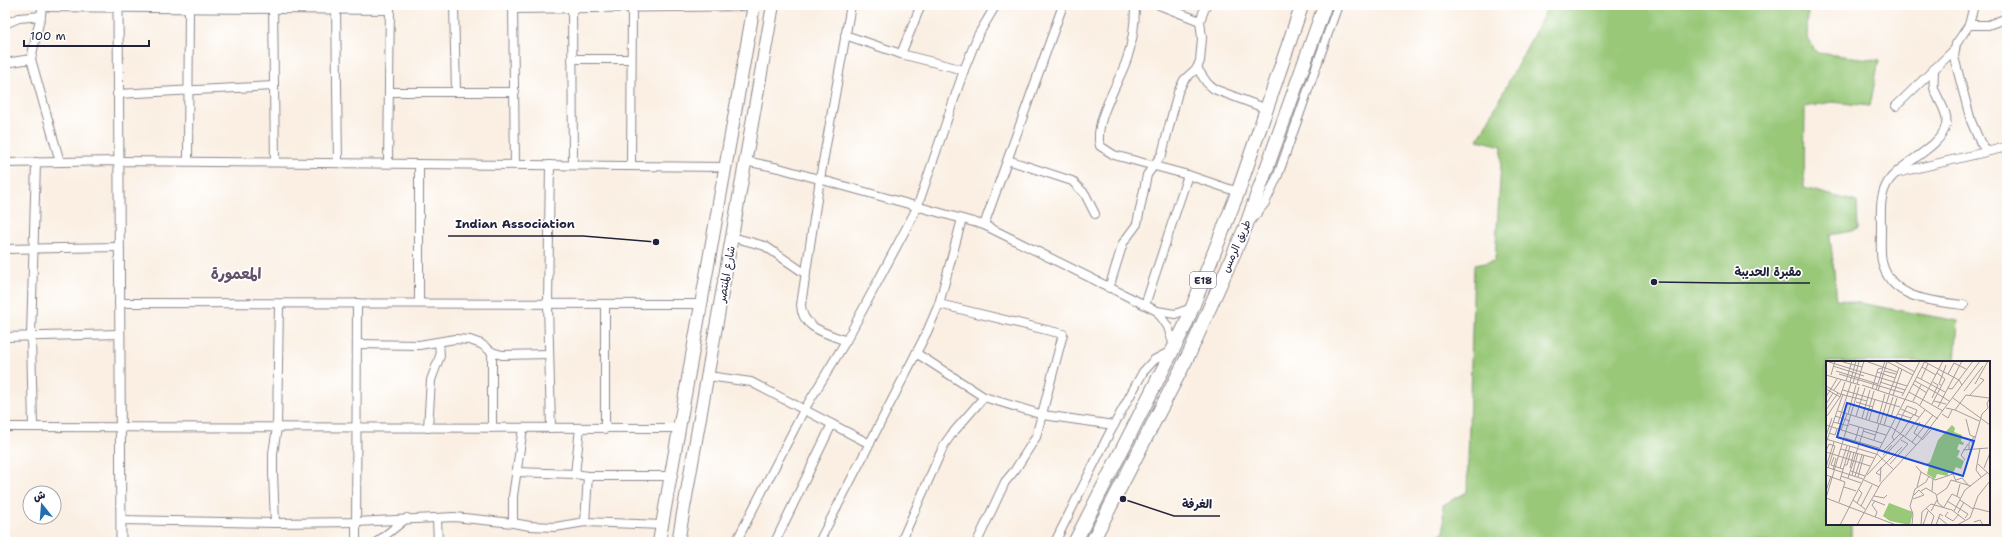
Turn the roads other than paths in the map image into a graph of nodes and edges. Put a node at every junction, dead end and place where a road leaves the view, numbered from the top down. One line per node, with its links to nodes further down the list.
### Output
1 (454, 5): 43 (street)
2 (773, 5): 53 (main road, شارع المنتصر)
3 (851, 5): 30 (street)
4 (921, 5): 32 (street)
5 (996, 5): 38 (street)
6 (1063, 5): 50 (street)
7 (1135, 5): 64 (street)
8 (1159, 5): 27 (street)
9 (1206, 5): 27 (street)
10 (1302, 5): 47 (highway, طريق الرمس / E18)
11 (1325, 5): 75 (highway, طريق الرمس / E18)
12 (1338, 5): 75 (street)
13 (1974, 5): 29 (street)
14 (43, 6): 15 (street); 25 (street)
15 (118, 6): 16 (street); 45 (street)
16 (190, 6): 21 (street); 41 (street)
17 (572, 6): 18 (street); 23 (street); 34 (street)
18 (632, 6): 19 (street); 35 (street)
19 (696, 6): 20 (street)
20 (754, 6): 66 (main road, شارع المنتصر)
21 (273, 7): 22 (street); 40 (street)
22 (336, 7): 24 (street); 58 (street)
23 (513, 7): 44 (street)
24 (390, 8): 42 (street)
25 (41, 16): 28 (street); 33 (street)
26 (2007, 18): 29 (street)
27 (1200, 21): 37 (street)
28 (5, 24)
29 (1969, 25): 31 (street)
30 (845, 35): 32 (street); 69 (street)
31 (1954, 50): 39 (street); 49 (street)
32 (901, 54): 38 (street)
33 (31, 59): 36 (street); 56 (street)
34 (572, 59): 35 (street); 63 (street)
35 (631, 59): 65 (street)
36 (5, 63)
37 (1197, 68): 47 (street); 64 (street)
38 (964, 70): 71 (street)
39 (1934, 70): 46 (street); 67 (street)
40 (274, 86): 41 (street); 57 (street)
41 (190, 91): 45 (street); 52 (street)
42 (389, 92): 43 (street); 59 (street)
43 (456, 92): 44 (street)
44 (515, 92): 61 (street)
45 (117, 94): 51 (street)
46 (1896, 106)
47 (1267, 109): 70 (highway, طريق الرمس / E18)
48 (2007, 147): 49 (street)
49 (1987, 151): 67 (street)
50 (1008, 160): 72 (street); 74 (street)
51 (119, 161): 52 (street); 56 (street); 77 (street)
52 (188, 161): 57 (street)
53 (746, 161): 69 (street); 76 (main road, شارع المنتصر)
54 (5, 162): 55 (street)
55 (36, 162): 56 (street); 78 (street)
56 (60, 162)
57 (275, 162): 58 (street)
58 (338, 163): 59 (street)
59 (388, 163): 60 (street)
60 (419, 164): 61 (street); 84 (street)
61 (515, 164): 62 (street)
62 (550, 164): 63 (street); 85 (street)
63 (573, 165): 65 (street)
64 (1153, 165): 68 (street); 81 (street)
65 (631, 166): 66 (street)
66 (726, 167): 88 (main road, شارع المنتصر)
67 (1894, 174): 91 (street)
68 (1188, 176): 70 (street); 90 (street)
69 (820, 179): 71 (street); 80 (street)
70 (1238, 192): 92 (highway, طريق الرمس / E18)
71 (917, 208): 73 (street); 97 (street)
72 (1095, 214)
73 (962, 219): 74 (street); 89 (street)
74 (984, 226): 81 (street)
75 (1246, 226): 148 (highway, طريق الرمس / E18)
76 (732, 237): 80 (street); 104 (main road, شارع المنتصر)
77 (119, 247): 78 (street); 82 (street)
78 (34, 248): 79 (street); 95 (street)
79 (5, 249)
80 (806, 274): 97 (street)
81 (1109, 288): 90 (street)
82 (119, 303): 86 (street); 94 (street)
83 (357, 303): 84 (street); 86 (street); 99 (street)
84 (419, 303): 85 (street)
85 (548, 303): 87 (street); 103 (street)
86 (279, 304): 113 (street)
87 (605, 304): 88 (street); 120 (street)
88 (700, 304): 121 (main road, شارع المنتصر)
89 (939, 304): 102 (street); 107 (street)
90 (1145, 305): 93 (street)
91 (1964, 305)
92 (1192, 308): 93 (street); 100 (highway, طريق الرمس / E18)
93 (1157, 311): 100 (street)
94 (120, 334): 95 (street); 112 (street)
95 (31, 336): 96 (street); 111 (street)
96 (5, 337)
97 (846, 341): 106 (street)
98 (439, 342): 99 (street); 101 (street); 115 (street)
99 (357, 344): 114 (street)
100 (1173, 349): 109 (street); 147 (highway, طريق الرمس / E18)
101 (492, 352): 103 (street); 116 (street)
102 (916, 353): 105 (street); 122 (street)
103 (549, 354): 118 (street)
104 (708, 376): 106 (street); 140 (main road, شارع المنتصر)
105 (984, 397): 107 (street); 144 (street)
106 (804, 410): 108 (street); 141 (street)
107 (1043, 415): 109 (street); 145 (street)
108 (832, 424): 122 (street); 142 (street)
109 (1114, 425): 146 (street)
110 (5, 427): 111 (street)
111 (33, 427): 112 (street)
112 (120, 427): 113 (street); 129 (street)
113 (277, 428): 114 (street); 132 (street)
114 (356, 428): 115 (street); 130 (street)
115 (428, 428): 116 (street)
116 (492, 428): 117 (street)
117 (523, 428): 118 (street); 123 (street)
118 (551, 428): 119 (street)
119 (580, 428): 120 (street); 124 (street)
120 (605, 428): 121 (street)
121 (678, 428): 126 (main road, شارع المنتصر)
122 (870, 444): 143 (street)
123 (516, 472): 124 (street); 133 (street)
124 (575, 474): 125 (street)
125 (588, 476): 126 (street); 131 (street)
126 (670, 476): 134 (main road, شارع المنتصر)
127 (407, 518): 128 (street); 130 (street); 137 (street)
128 (437, 518): 133 (street); 138 (street)
129 (121, 520): 132 (street); 135 (street)
130 (356, 522): 132 (street); 136 (street)
131 (585, 522): 133 (street); 134 (street)
132 (275, 523)
133 (514, 523)
134 (662, 525): 139 (main road, شارع المنتصر)
135 (121, 542)
136 (356, 542)
137 (377, 542)
138 (438, 542)
139 (659, 542)
140 (678, 542)
141 (736, 542)
142 (775, 542)
143 (819, 542)
144 (901, 542)
145 (977, 542)
146 (1055, 542)
147 (1075, 542)
148 (1092, 542)

